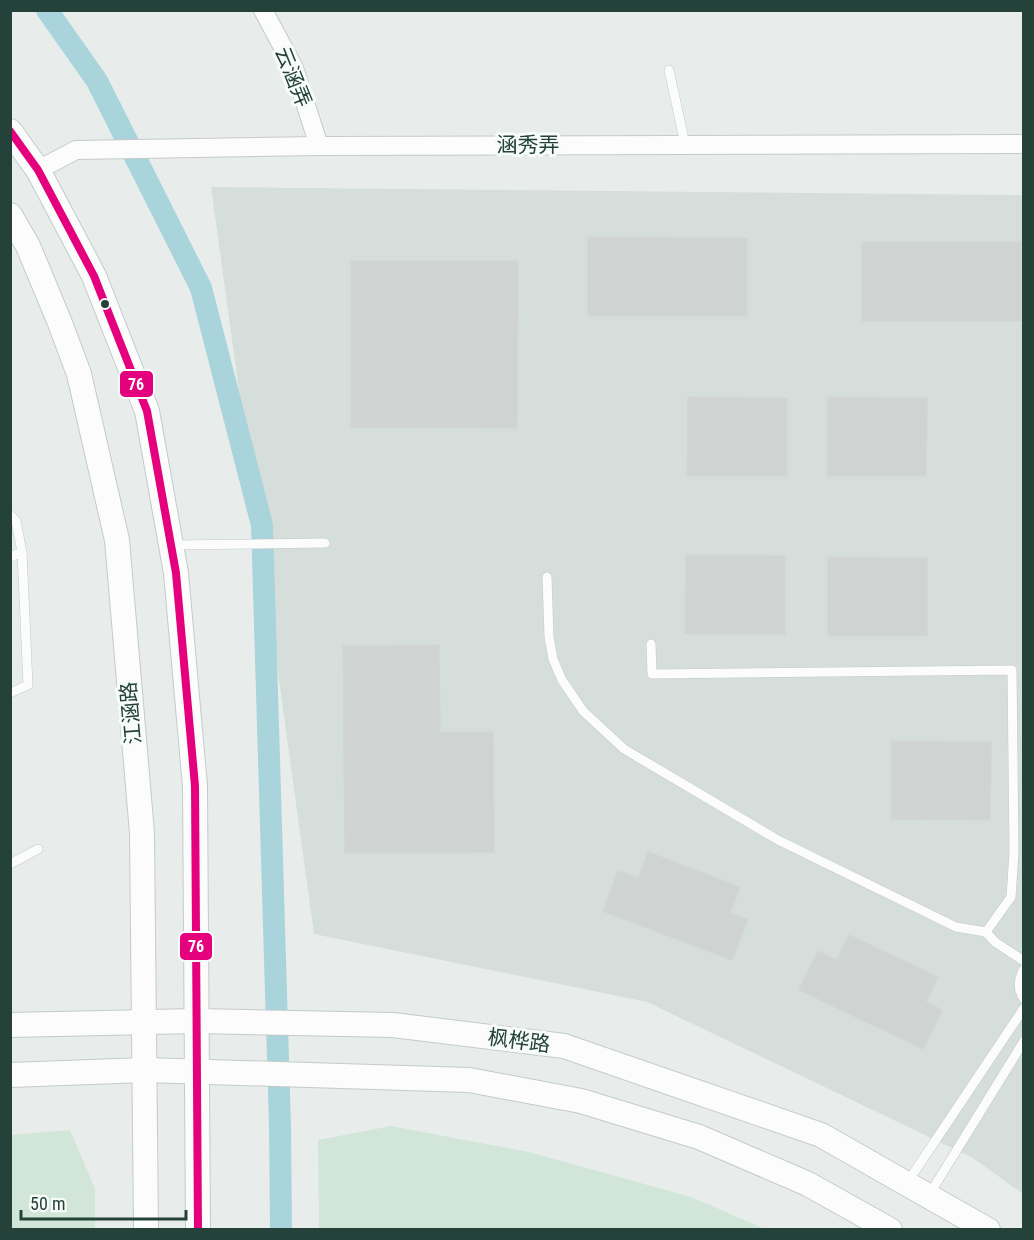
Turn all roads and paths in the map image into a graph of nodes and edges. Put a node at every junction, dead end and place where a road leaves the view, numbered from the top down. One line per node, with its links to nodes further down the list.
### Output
1 (263, 10): 6 (street, 云涵弄)
2 (669, 70): 4 (lane)
3 (10, 131): 7 (main road)
4 (685, 144): 5 (street, 涵秀弄); 6 (street, 涵秀弄)
5 (1023, 144)
6 (319, 146): 7 (street, 涵秀弄)
7 (38, 170): 11 (main road)
8 (10, 215): 24 (main road, 江涵路)
9 (10, 514): 12 (lane)
10 (325, 543): 11 (lane)
11 (172, 545): 25 (main road)
12 (22, 552): 13 (lane); 16 (lane)
13 (10, 557)
14 (548, 577): 19 (lane)
15 (651, 644): 19 (lane)
16 (10, 693)
17 (38, 849): 18 (lane)
18 (10, 864)
19 (986, 932): 20 (lane)
20 (1023, 961)
21 (1023, 969): 22 (lane)
22 (1023, 999)
23 (1023, 1008): 31 (lane)
24 (144, 1021): 25 (main road, 枫桦路); 26 (main road, 枫桦路); 28 (main road, 江涵路)
25 (196, 1021): 29 (main road); 31 (main road, 枫桦路)
26 (10, 1025)
27 (1023, 1041): 32 (lane)
28 (145, 1070): 29 (main road); 30 (main road); 33 (main road, 江涵路)
29 (197, 1071): 34 (main road); 35 (main road)
30 (10, 1075)
31 (906, 1183): 32 (main road, 枫桦路)
32 (929, 1195): 36 (main road, 枫桦路)
33 (146, 1230)
34 (198, 1230)
35 (890, 1230)
36 (988, 1230)

